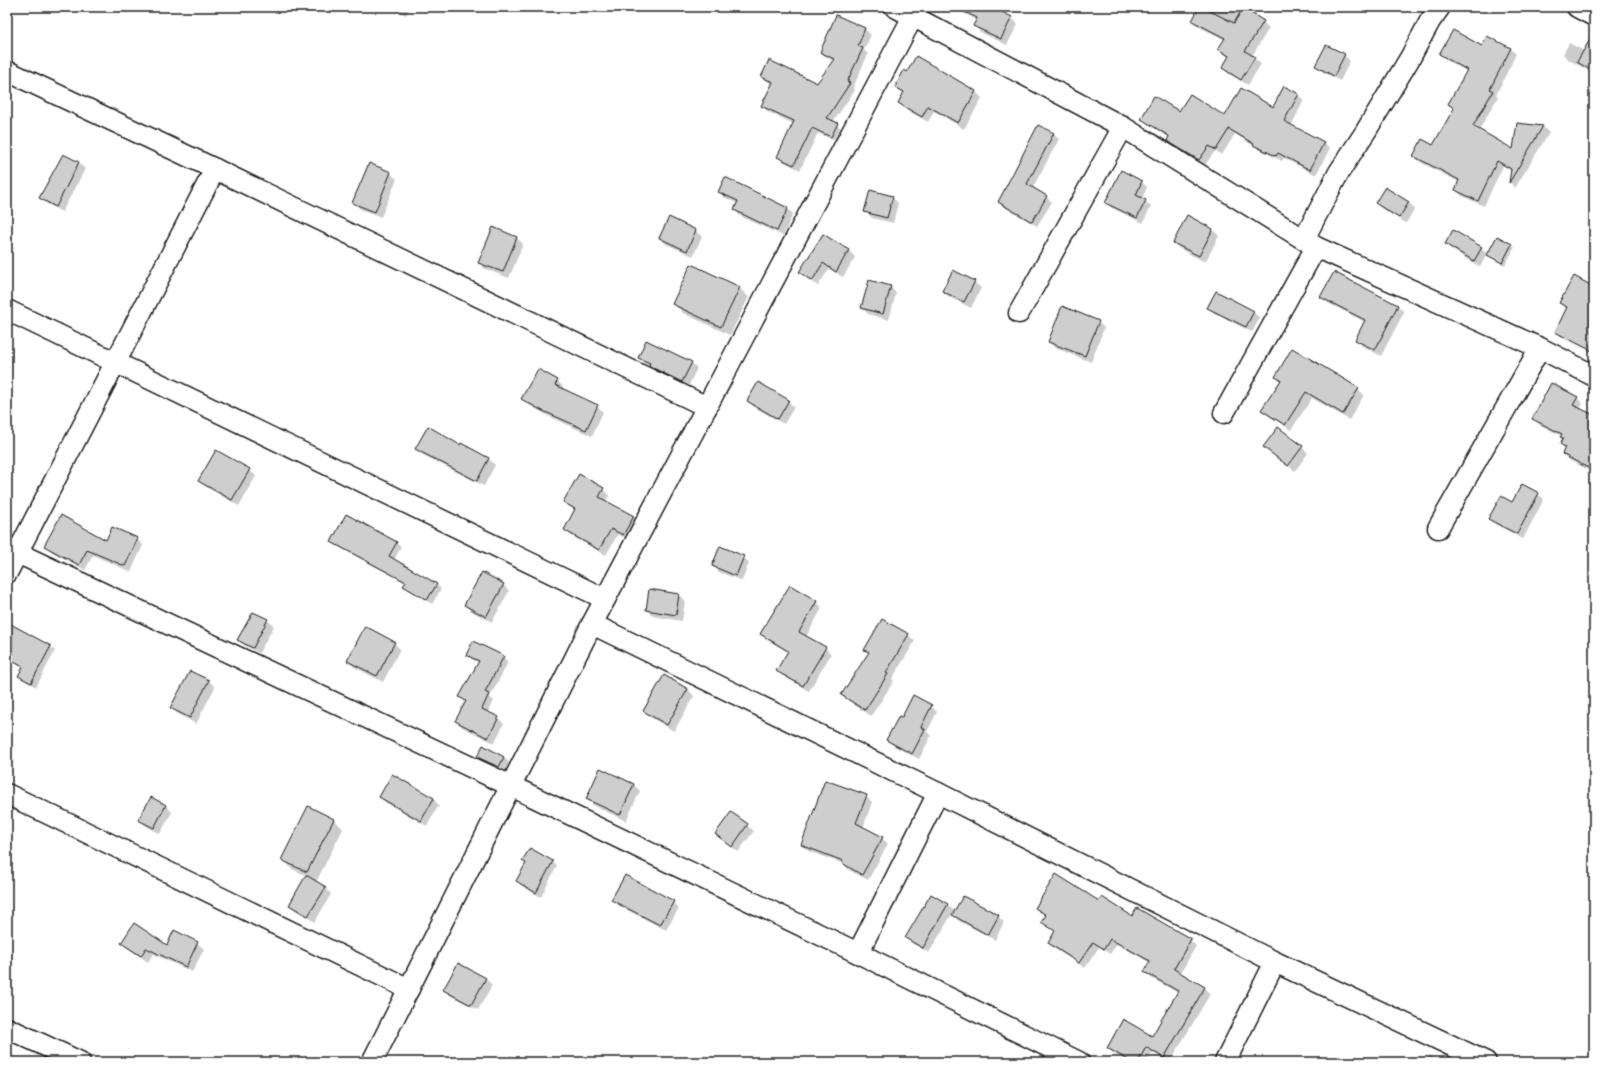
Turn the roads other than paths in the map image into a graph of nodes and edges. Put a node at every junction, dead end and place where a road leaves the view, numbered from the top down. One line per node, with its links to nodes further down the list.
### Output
1 (895, 7): 4 (street)
2 (1440, 7): 9 (street)
3 (1577, 7): 5 (street)
4 (916, 12): 7 (street); 15 (street)
5 (1594, 16)
6 (7, 71): 8 (street)
7 (1123, 128): 9 (street); 11 (street)
8 (215, 168): 13 (street); 15 (street)
9 (1310, 243): 12 (street); 16 (street)
10 (7, 310): 13 (street)
11 (1019, 313)
12 (1540, 348): 14 (street); 17 (street)
13 (115, 362): 18 (street); 20 (street)
14 (1594, 376)
15 (707, 407): 20 (street)
16 (1224, 413)
17 (1438, 528)
18 (12, 550): 19 (street); 22 (street)
19 (7, 573)
20 (606, 599): 21 (street)
21 (592, 624): 22 (street); 24 (street)
22 (511, 786): 25 (street); 27 (street)
23 (7, 794): 27 (street)
24 (938, 794): 25 (street); 26 (street)
25 (858, 953): 31 (street)
26 (1275, 962): 32 (street); 33 (street)
27 (409, 990): 29 (street)
28 (7, 1028): 30 (street)
29 (380, 1059)
30 (80, 1062)
31 (1080, 1062)
32 (1225, 1062)
33 (1486, 1062)

